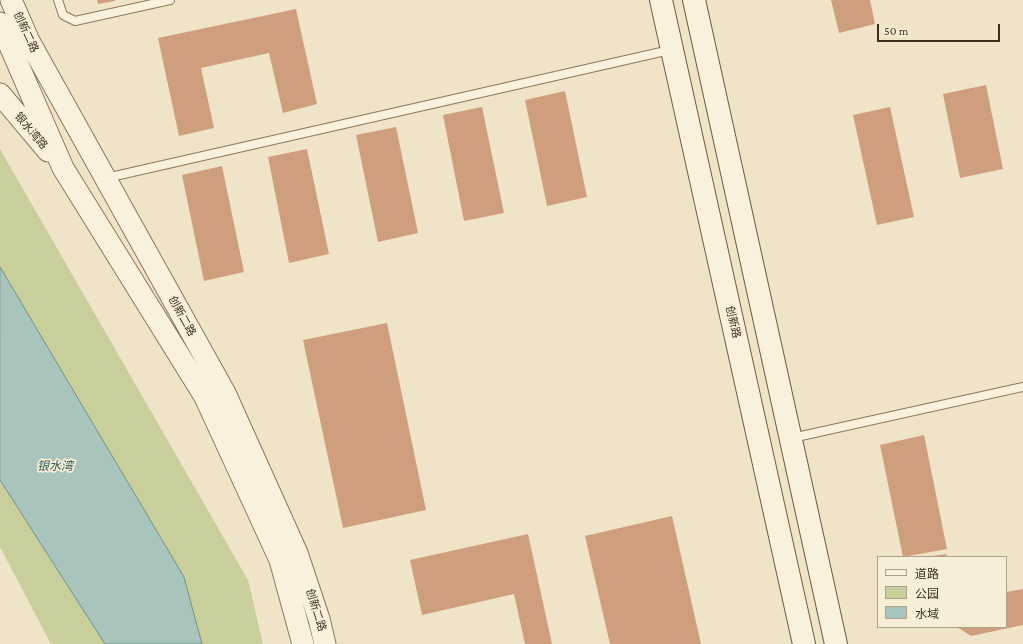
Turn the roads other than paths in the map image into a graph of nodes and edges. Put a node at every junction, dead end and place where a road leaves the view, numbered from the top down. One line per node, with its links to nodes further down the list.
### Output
1 (11, 0): 10 (street, 创新二路)
2 (58, 0): 3 (lane)
3 (170, 0)
4 (662, 0): 7 (main road, 创新路)
5 (694, 0): 12 (main road)
6 (0, 23): 9 (street, 创新二路)
7 (672, 49): 10 (lane); 15 (main road, 创新路)
8 (0, 94): 9 (street, 银水湾路)
9 (63, 168): 13 (street, 创新二路)
10 (106, 179): 14 (street, 创新二路)
11 (1023, 387): 12 (lane)
12 (792, 438): 16 (main road)
13 (302, 644)
14 (325, 644)
15 (804, 644)
16 (836, 644)

